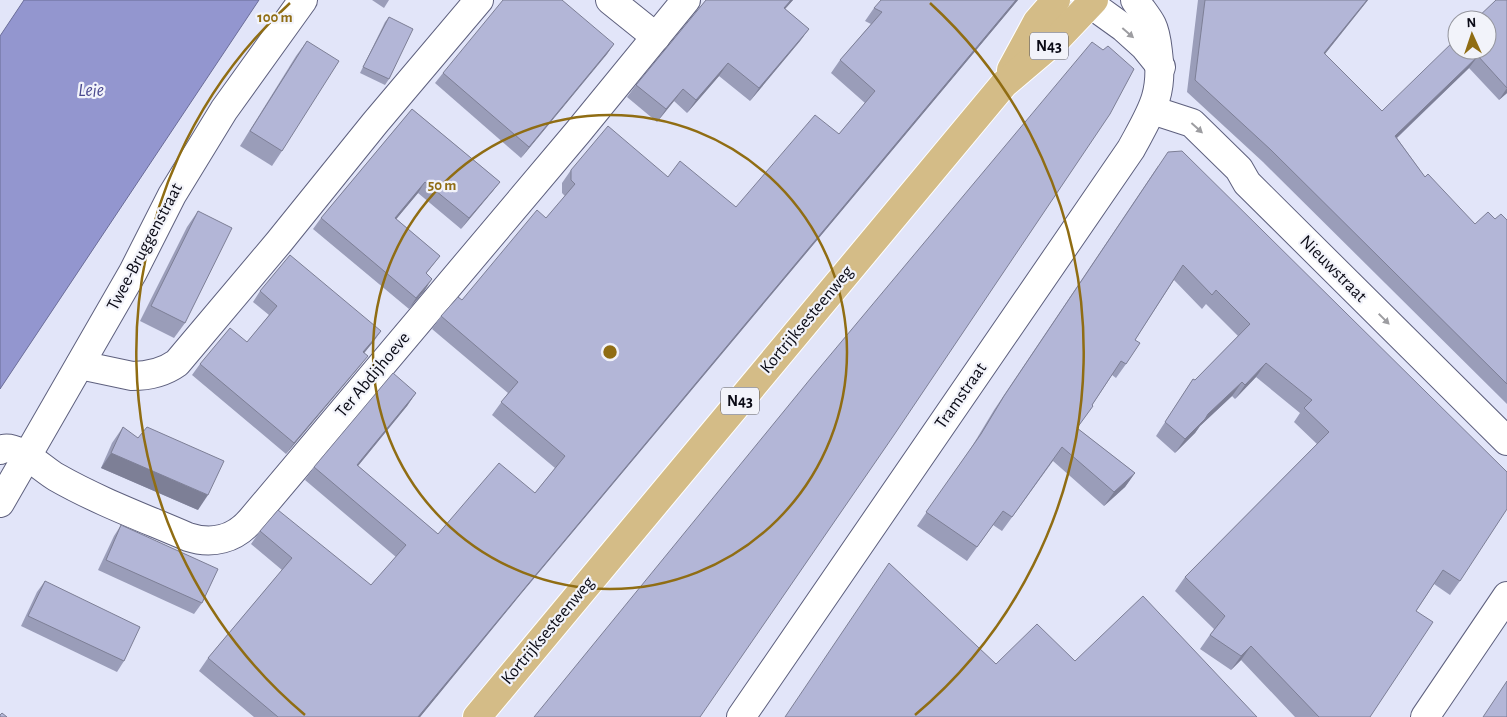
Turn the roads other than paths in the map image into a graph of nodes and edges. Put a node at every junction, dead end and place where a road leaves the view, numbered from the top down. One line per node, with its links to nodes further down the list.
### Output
1 (303, 0): 12 (street, Twee-Bruggenstraat)
2 (479, 0): 12 (street)
3 (610, 0): 8 (street)
4 (686, 0): 8 (street, Ter Abdijhoeve)
5 (1056, 0): 10 (main road, Kortrijksesteenweg / N43)
6 (1135, 0): 9 (street, Tramstraat)
7 (1089, 1): 9 (street, one-way to 9); 10 (main road, Kortrijksesteenweg / N43)
8 (656, 37): 15 (street, Ter Abdijhoeve)
9 (1161, 67): 11 (street, Tramstraat)
10 (1004, 84): 18 (main road, Kortrijksesteenweg / N43)
11 (1152, 110): 13 (street, Nieuwstraat, one-way to 13); 19 (street, Tramstraat)
12 (80, 365): 15 (street, Twee-Bruggenstraat)
13 (1507, 441)
14 (0, 450): 15 (street, Ter Abdijhoeve)
15 (27, 457): 16 (street, Twee-Bruggenstraat)
16 (0, 503)
17 (1507, 596): 20 (street)
18 (477, 717)
19 (741, 717)
20 (1426, 717)

